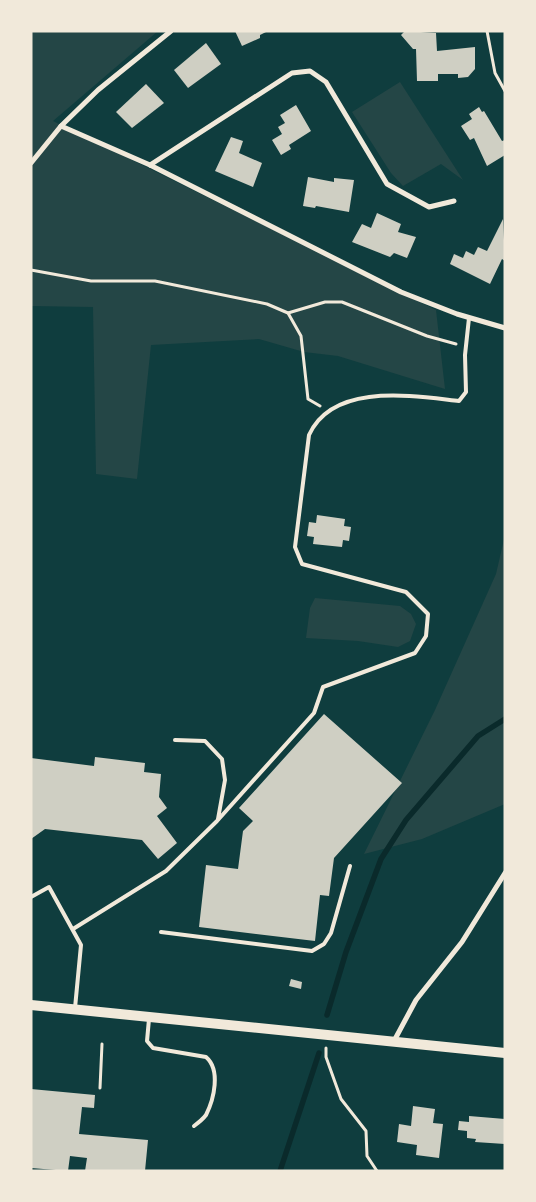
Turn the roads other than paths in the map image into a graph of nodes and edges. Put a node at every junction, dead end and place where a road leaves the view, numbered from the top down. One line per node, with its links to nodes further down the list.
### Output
1 (171, 31): 2 (street)
2 (61, 126): 3 (street); 4 (street)
3 (31, 164)
4 (150, 165): 5 (street); 6 (street)
5 (454, 201)
6 (469, 318): 7 (street); 9 (lane)
7 (505, 328)
8 (175, 740): 9 (lane)
9 (217, 821): 13 (lane)
10 (350, 866): 14 (lane)
11 (505, 874): 18 (street)
12 (31, 897): 13 (lane)
13 (73, 929): 16 (lane)
14 (162, 932)
15 (31, 1005): 16 (main road)
16 (75, 1010): 17 (main road)
17 (150, 1017): 18 (main road); 20 (lane)
18 (394, 1041): 19 (main road)
19 (505, 1053)
20 (194, 1126)

